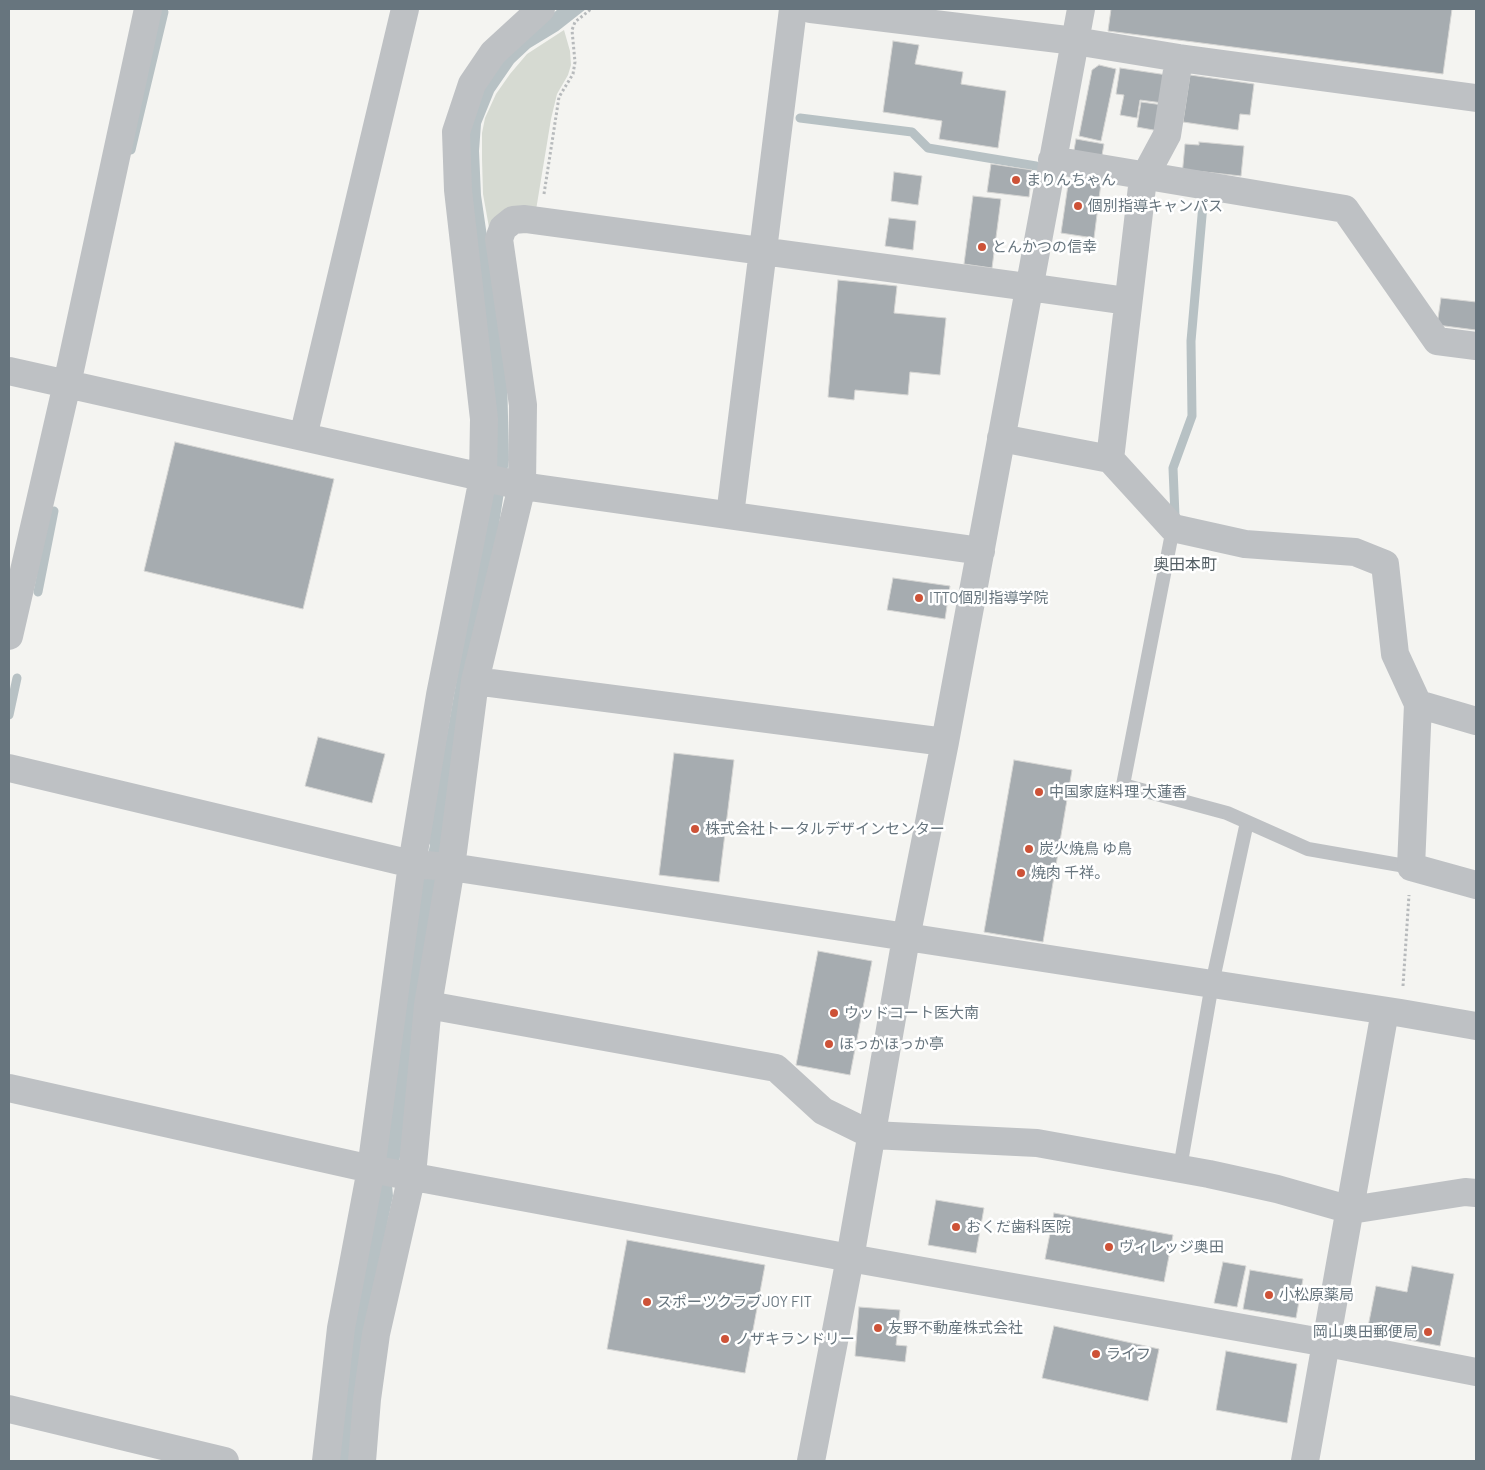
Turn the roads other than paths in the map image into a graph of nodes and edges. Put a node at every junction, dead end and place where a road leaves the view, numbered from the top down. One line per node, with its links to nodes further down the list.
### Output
1 (148, 9): 17 (street)
2 (405, 9): 18 (street)
3 (538, 9): 21 (street)
4 (793, 9): 12 (street)
5 (810, 9): 7 (street)
6 (1081, 9): 7 (street)
7 (1075, 40): 8 (street); 10 (street)
8 (1179, 58): 9 (street); 11 (street)
9 (1476, 98)
10 (1052, 160): 11 (street); 13 (street)
11 (1145, 176): 14 (street); 15 (street)
12 (763, 251): 13 (street); 22 (street); 23 (street)
13 (1028, 287): 14 (street); 19 (street)
14 (1128, 302): 20 (street)
15 (1476, 346)
16 (9, 371): 17 (street)
17 (66, 384): 18 (street); 26 (street)
18 (303, 437): 21 (street)
19 (1000, 438): 20 (street); 25 (street)
20 (1110, 459): 24 (street)
21 (483, 478): 22 (street); 33 (street)
22 (522, 486): 23 (street); 27 (street)
23 (730, 515): 25 (street)
24 (1173, 528): 28 (street); 32 (lane)
25 (981, 550): 30 (street)
26 (9, 636)
27 (475, 681): 30 (street); 34 (street)
28 (1418, 704): 29 (street); 35 (street)
29 (1476, 721)
30 (945, 742): 37 (street)
31 (9, 768): 33 (street)
32 (1246, 822): 35 (lane); 38 (lane)
33 (412, 864): 34 (street); 45 (street)
34 (450, 867): 37 (street); 39 (street)
35 (1411, 867): 36 (street)
36 (1476, 885)
37 (906, 938): 38 (street); 43 (street)
38 (1212, 984): 40 (street); 44 (lane)
39 (428, 1005): 43 (street); 46 (street)
40 (1393, 1012): 41 (street); 48 (street)
41 (1476, 1026)
42 (9, 1088): 45 (street)
43 (872, 1135): 44 (street); 49 (street)
44 (1180, 1168): 48 (street)
45 (371, 1169): 46 (street); 55 (street)
46 (412, 1176): 49 (street); 56 (street)
47 (1476, 1192): 48 (street)
48 (1351, 1210): 50 (street)
49 (850, 1258): 50 (street); 57 (street)
50 (1327, 1343): 51 (street); 58 (street)
51 (1476, 1372)
52 (9, 1409): 53 (street)
53 (150, 1452): 54 (street)
54 (225, 1461)
55 (326, 1461)
56 (362, 1461)
57 (811, 1461)
58 (1305, 1461)

